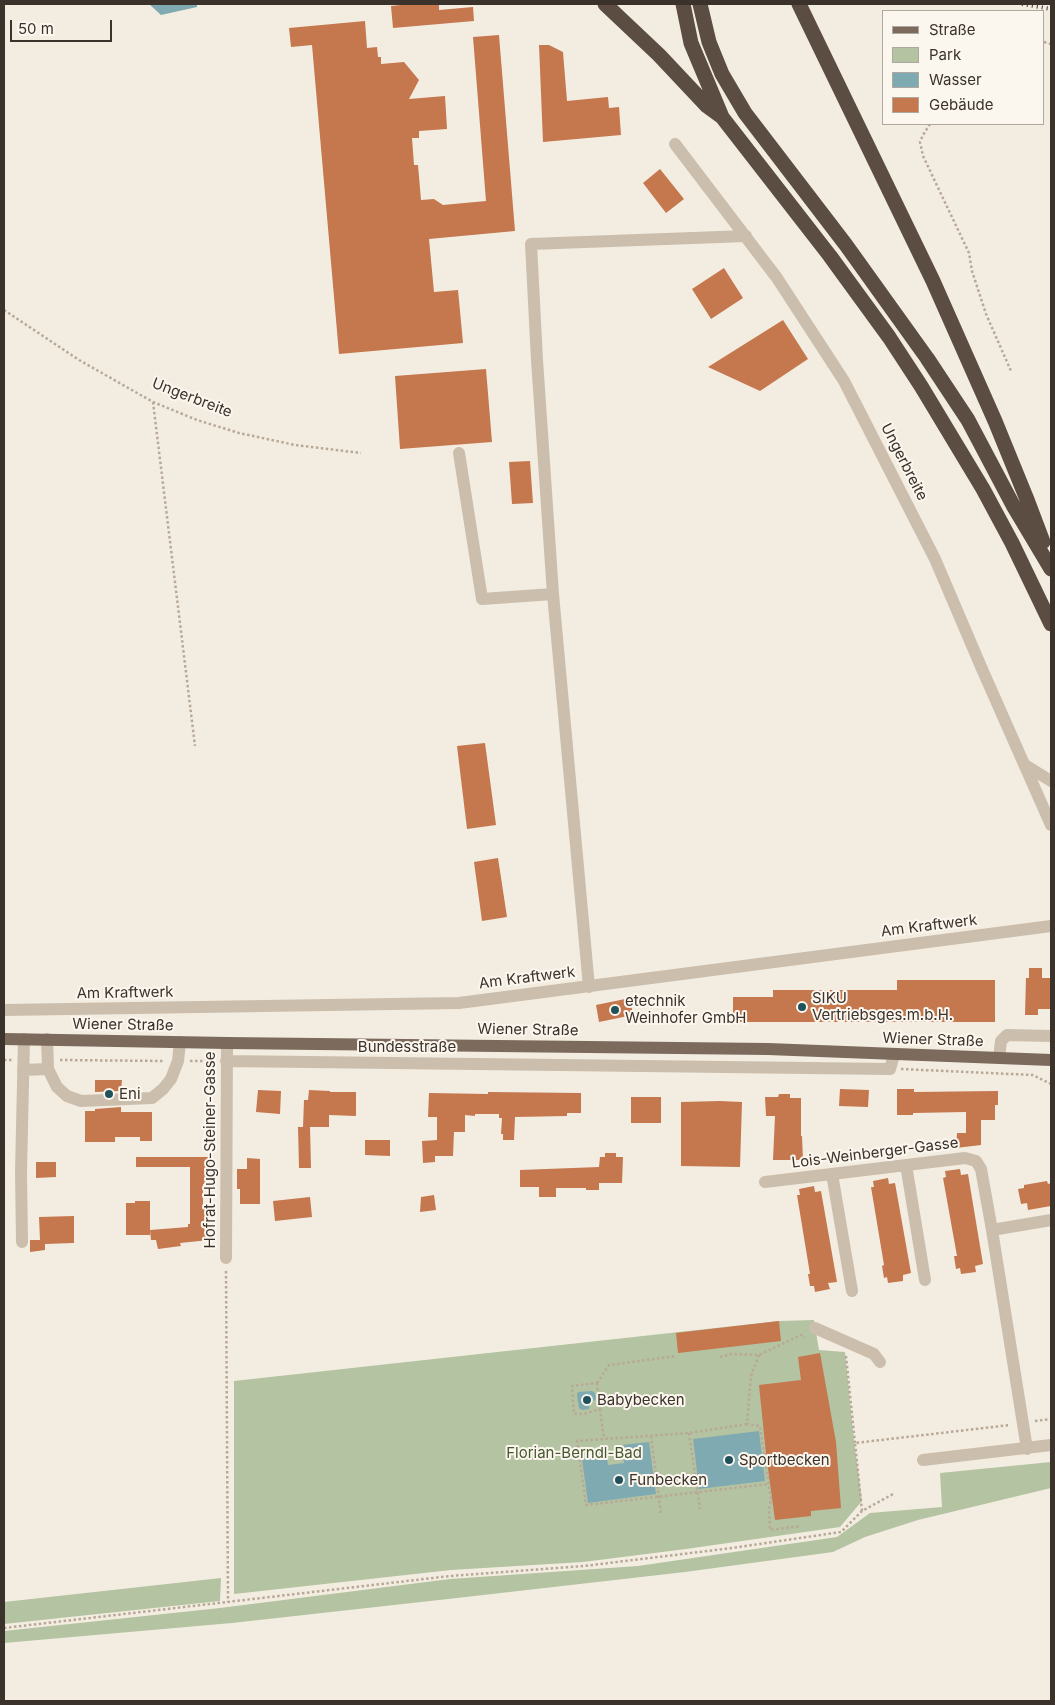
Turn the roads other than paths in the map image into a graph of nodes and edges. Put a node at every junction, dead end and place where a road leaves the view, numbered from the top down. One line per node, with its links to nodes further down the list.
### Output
1 (605, 4): 5 (highway)
2 (683, 4): 5 (highway)
3 (700, 4): 10 (highway)
4 (801, 8): 9 (highway)
5 (722, 117): 12 (highway)
6 (675, 144): 7 (street, Ungerbreite)
7 (746, 236): 11 (street); 13 (street, Ungerbreite)
8 (459, 453): 11 (street)
9 (1051, 564)
10 (1051, 569)
11 (553, 594): 17 (street)
12 (1051, 624)
13 (1025, 765): 14 (street); 15 (street, Ungerbreite)
14 (1051, 781)
15 (1051, 825)
16 (1051, 926): 17 (street, Am Kraftwerk)
17 (589, 987): 18 (street, Am Kraftwerk)
18 (4, 1010)
19 (1051, 1036): 27 (street)
20 (4, 1039): 21 (main road, Wiener Straße)
21 (24, 1039): 22 (main road, Wiener Straße); 30 (street)
22 (47, 1039): 23 (main road, Wiener Straße); 31 (street)
23 (180, 1042): 24 (main road, Wiener Straße); 31 (street)
24 (226, 1043): 25 (main road, Wiener Straße); 29 (street, Hofrat-Hugo-Steiner-Gasse)
25 (768, 1049): 26 (main road, Wiener Straße); 32 (street)
26 (894, 1055): 27 (main road, Wiener Straße); 32 (street, Bundesstraße)
27 (999, 1058): 28 (main road, Wiener Straße)
28 (1051, 1060)
29 (226, 1061): 32 (street, Bundesstraße); 39 (street, Hofrat-Hugo-Steiner-Gasse)
30 (23, 1065): 31 (street); 38 (street)
31 (48, 1065)
32 (767, 1066)
33 (906, 1165): 34 (street, Lois-Weinberger-Gasse); 37 (street, Lois-Weinberger-Gasse); 40 (street)
34 (832, 1174): 35 (street, Lois-Weinberger-Gasse); 41 (street)
35 (765, 1182)
36 (1051, 1220): 37 (street)
37 (992, 1230): 45 (street, Lois-Weinberger-Gasse)
38 (22, 1242)
39 (226, 1258)
40 (925, 1280)
41 (852, 1291)
42 (816, 1328): 43 (street)
43 (880, 1362)
44 (1051, 1445): 45 (street)
45 (1027, 1449): 46 (street)
46 (923, 1460)

